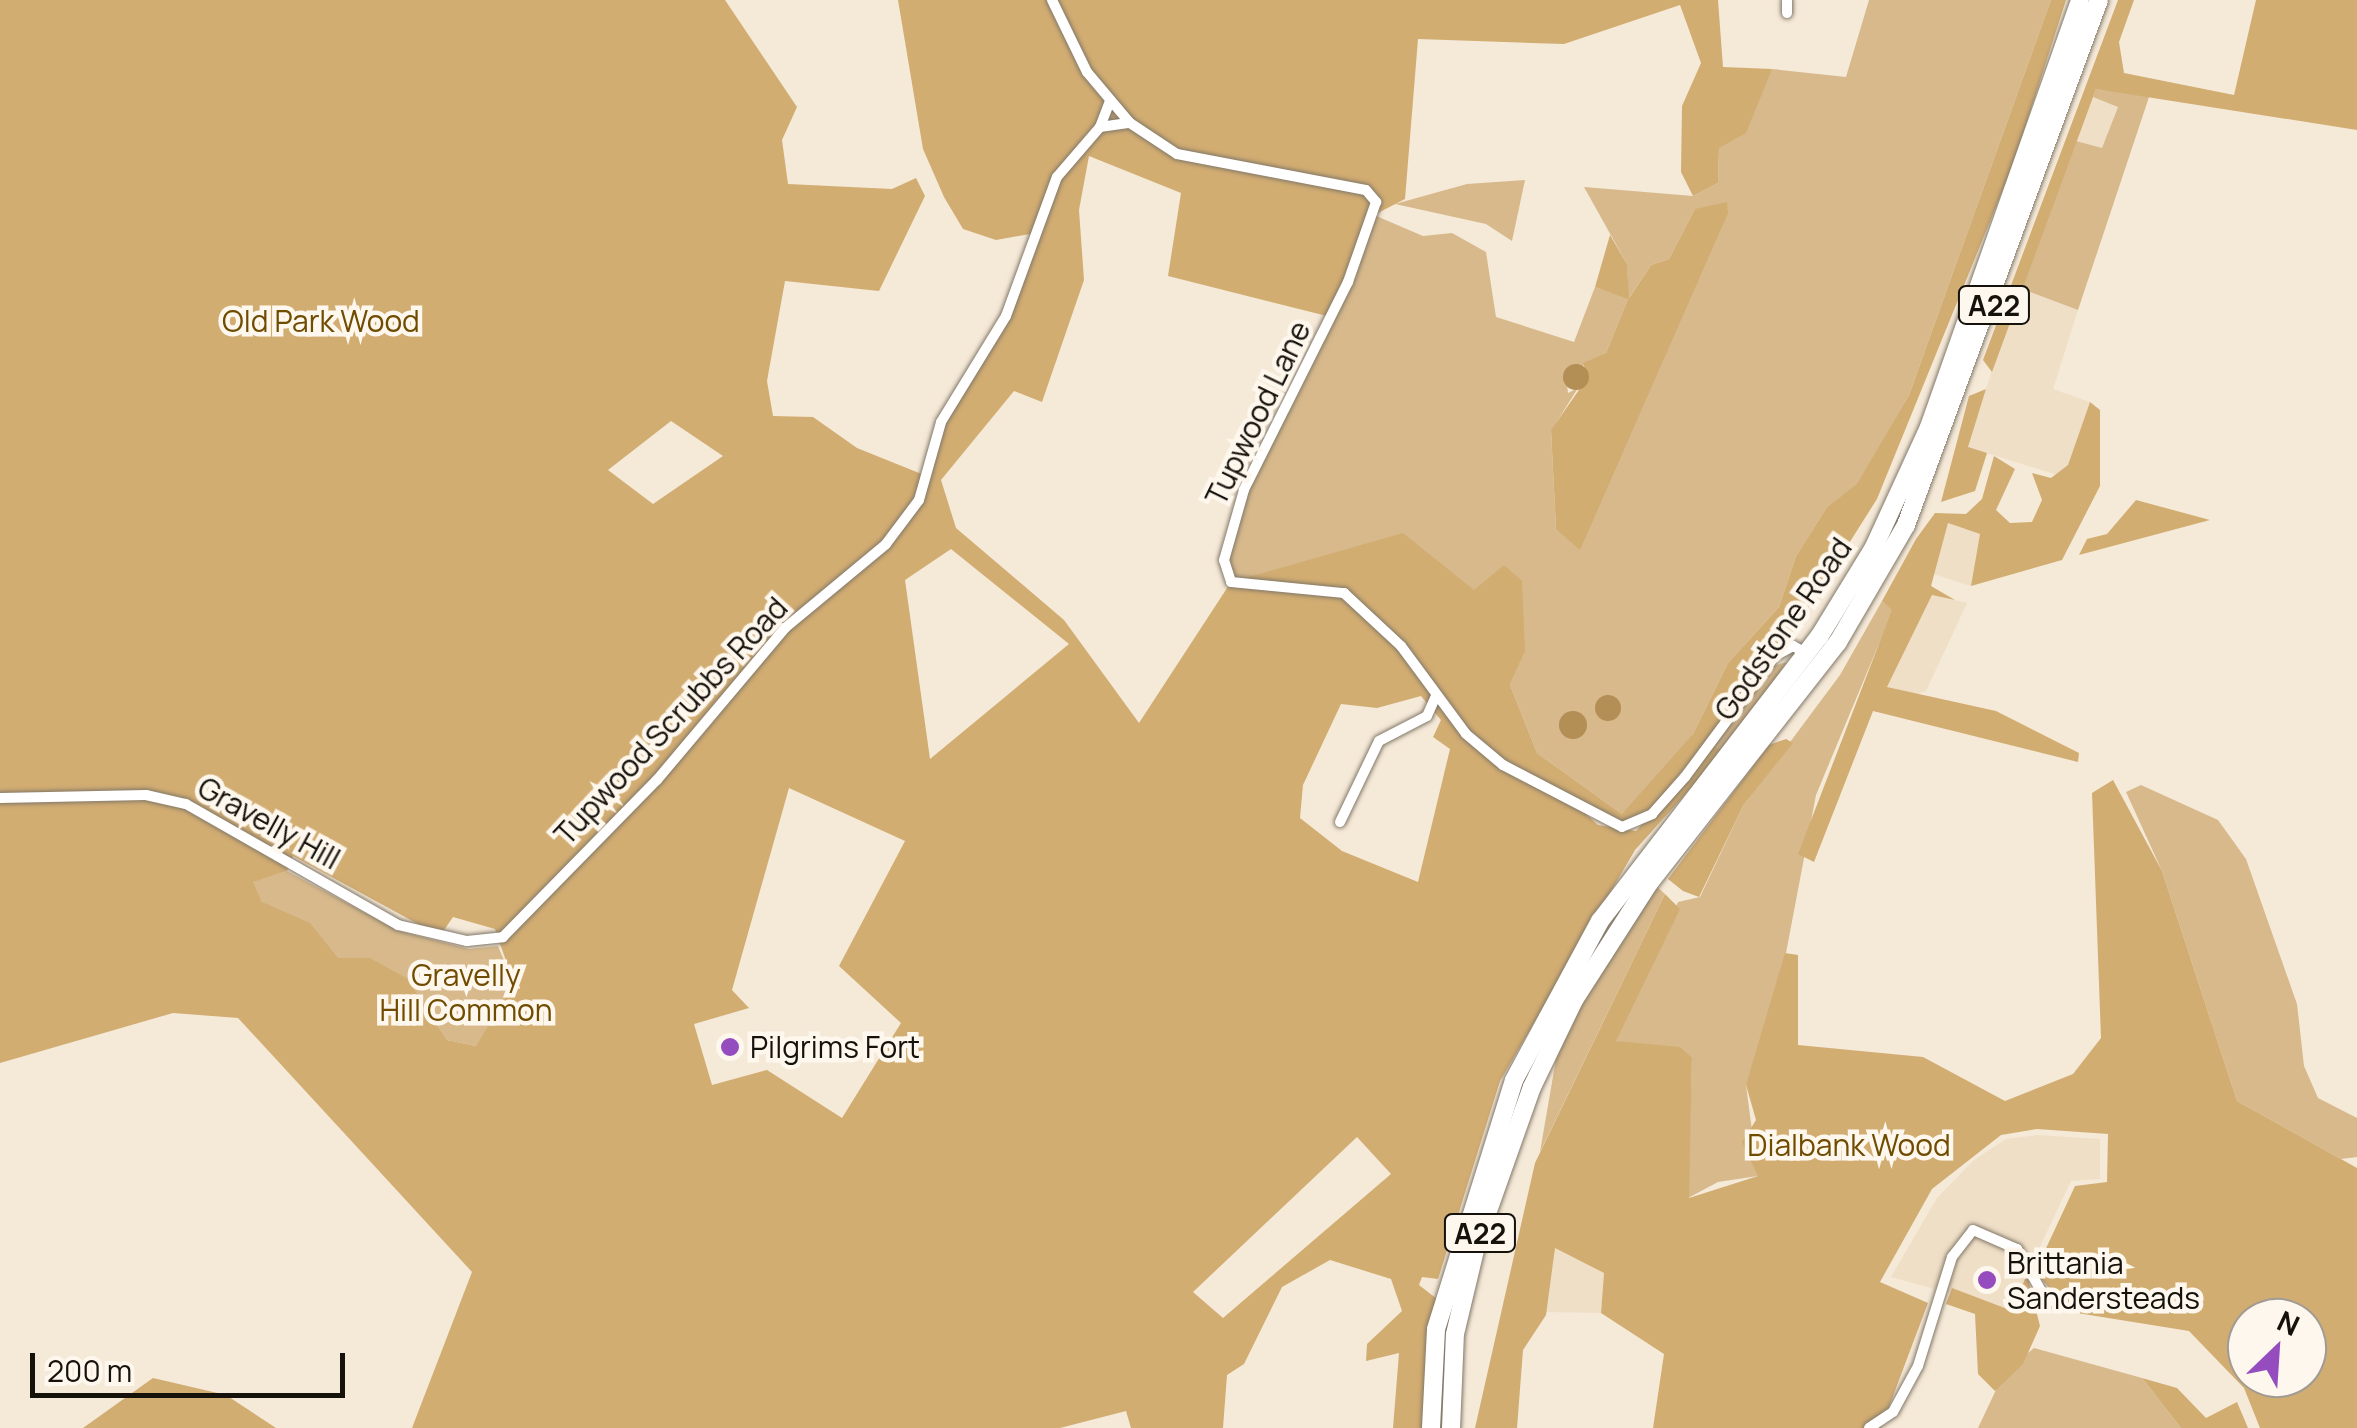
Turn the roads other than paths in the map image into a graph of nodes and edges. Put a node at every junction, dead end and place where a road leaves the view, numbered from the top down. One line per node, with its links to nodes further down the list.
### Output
1 (1052, 0): 4 (street, Tupwood Lane)
2 (2080, 0): 7 (highway, Godstone Road / A22)
3 (2100, 0): 14 (highway, Godstone Road / A22)
4 (1110, 100): 5 (street, Tupwood Lane); 6 (street)
5 (1130, 122): 6 (street); 8 (street, Tupwood Lane)
6 (1100, 128): 11 (street, Tupwood Scrubbs Road)
7 (1806, 653): 8 (street, Tupwood Lane); 13 (highway, Godstone Road / A22)
8 (1435, 697): 10 (street)
9 (0, 798): 11 (street, Gravelly Hill)
10 (1340, 822)
11 (503, 937)
12 (2048, 1303): 15 (street)
13 (1431, 1428)
14 (1451, 1428)
15 (1869, 1428)

